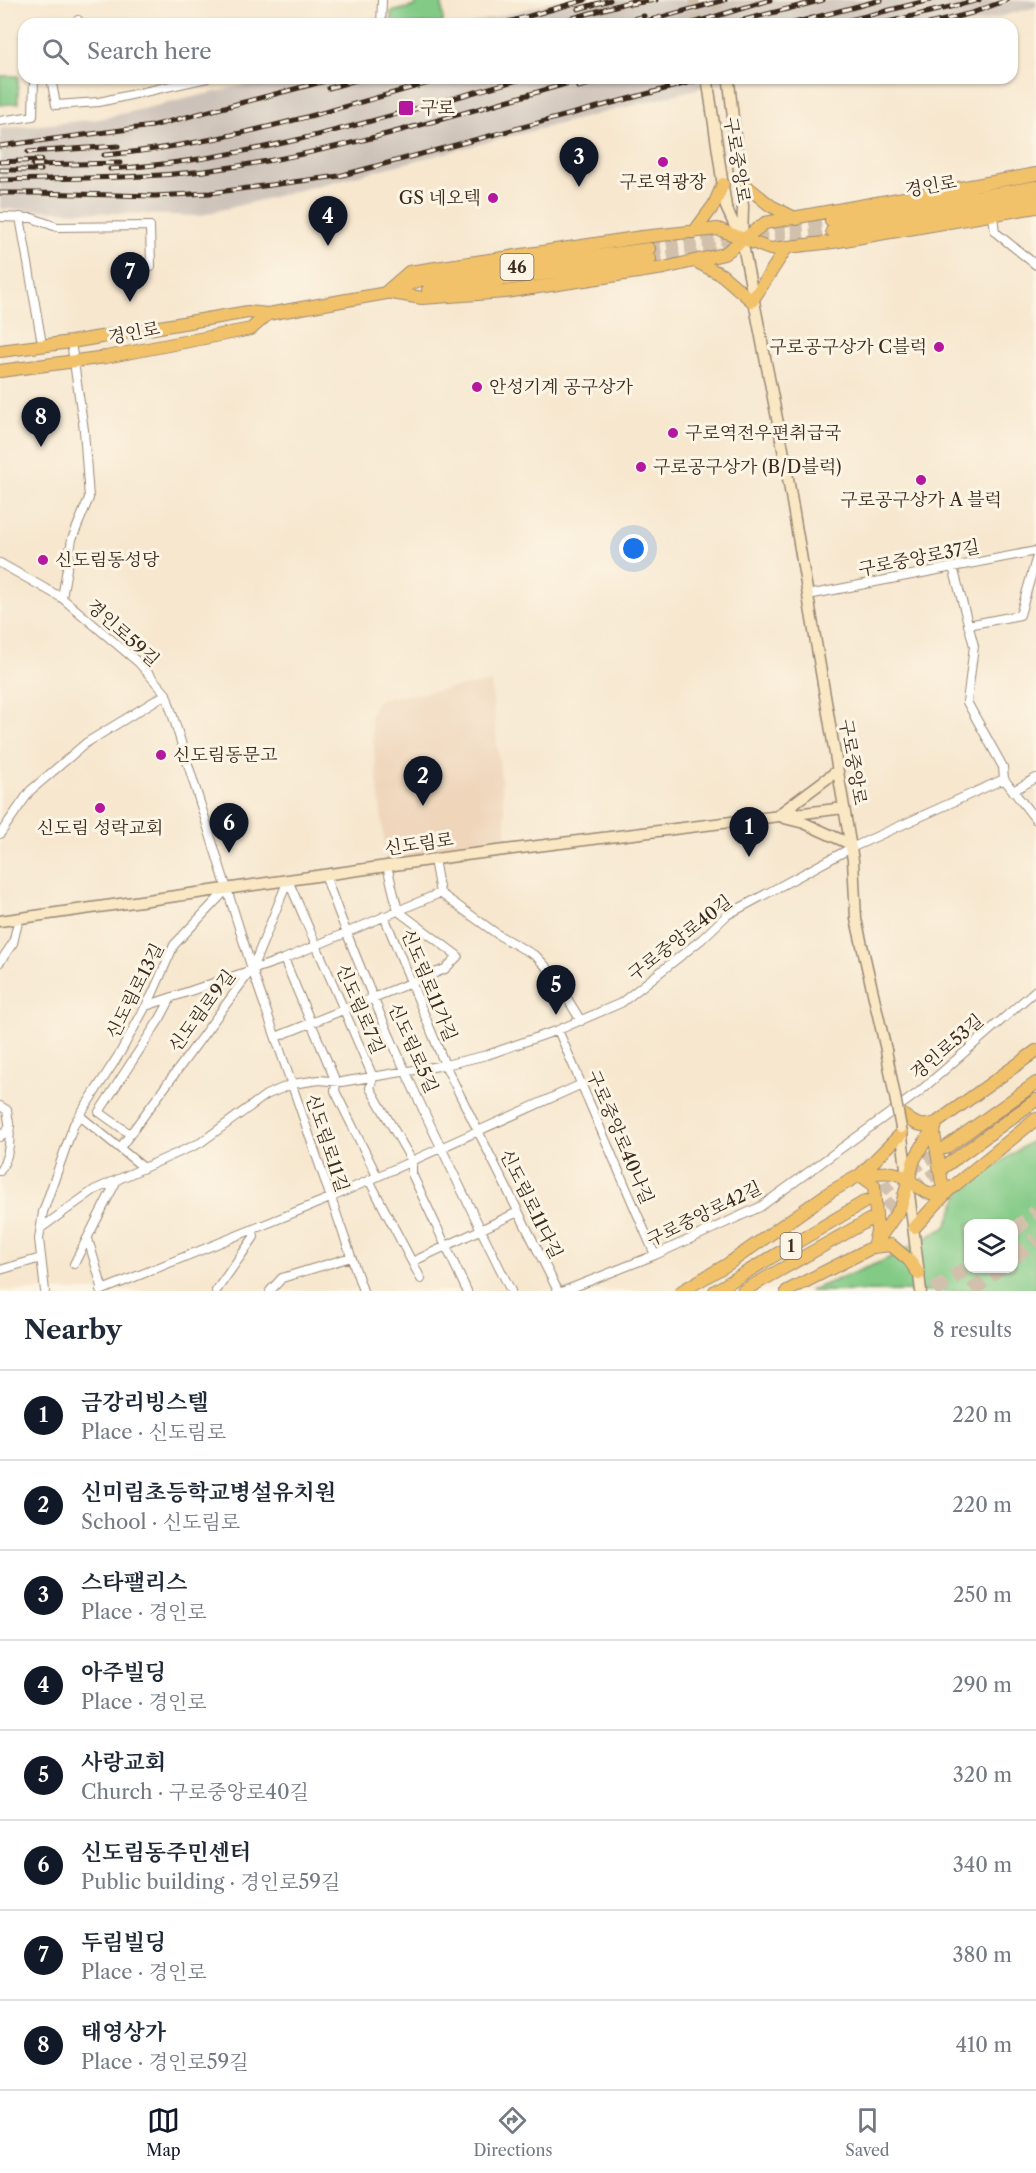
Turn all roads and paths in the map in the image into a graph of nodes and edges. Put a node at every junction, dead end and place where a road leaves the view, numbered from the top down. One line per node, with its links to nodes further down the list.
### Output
1 (382, 1): 2 (street)
2 (381, 18)
3 (34, 84): 8 (street)
4 (52, 84): 5 (street)
5 (173, 84)
6 (708, 84): 11 (main road, 구로중앙로)
7 (729, 84): 10 (main road, 구로중앙로)
8 (0, 121)
9 (1036, 174): 18 (main road)
10 (740, 181): 18 (main road); 20 (main road, 구로중앙로)
11 (723, 184): 19 (main road); 20 (main road, 구로중앙로)
12 (1036, 187): 13 (main road, 경인로)
13 (1036, 198)
14 (1036, 207): 15 (main road)
15 (993, 216): 21 (main road); 24 (street)
16 (0, 217): 17 (street)
17 (20, 218): 25 (street); 30 (street)
18 (798, 219): 20 (main road)
19 (694, 232): 20 (main road); 26 (main road)
20 (742, 240): 21 (main road); 23 (main road); 27 (main road, 구로중앙로)
21 (787, 247): 27 (main road)
22 (649, 254): 26 (main road, 경인로 / 46)
23 (695, 261): 26 (main road); 27 (main road)
24 (1036, 265)
25 (151, 267)
26 (386, 292): 28 (main road, 경인로 / 46)
27 (752, 301): 38 (main road, 구로중앙로)
28 (268, 314): 29 (main road, 경인로 / 46); 32 (main road, 경인로 / 46)
29 (71, 342): 30 (main road, 경인로 / 46); 32 (street, 경인로59길)
30 (42, 344): 31 (main road, 경인로 / 46)
31 (0, 351)
32 (76, 359): 33 (main road, 경인로 / 46); 39 (street, 경인로59길)
33 (0, 371)
34 (1036, 551): 37 (street, 구로중앙로37길)
35 (1036, 559): 40 (street)
36 (0, 563): 39 (street)
37 (953, 567): 38 (street, 구로중앙로37길); 40 (street)
38 (807, 595): 42 (main road, 구로중앙로)
39 (62, 598): 41 (street, 경인로59길)
40 (968, 625): 44 (street)
41 (166, 694): 49 (street); 55 (street, 경인로59길)
42 (837, 771): 46 (main road, 구로중앙로); 47 (main road)
43 (1036, 778): 45 (street)
44 (1004, 779): 45 (street); 50 (street, 구로중앙로40길)
45 (1013, 791): 48 (street)
46 (844, 808): 47 (main road, 신도림로); 50 (main road, 구로중앙로)
47 (775, 816): 50 (main road); 51 (main road, 신도림로)
48 (1036, 820)
49 (0, 834)
50 (850, 846): 72 (street, 구로중앙로40길); 86 (main road, 구로중앙로, bridge)
51 (434, 859): 52 (main road, 신도림로); 56 (street)
52 (387, 866): 53 (main road, 신도림로); 57 (street)
53 (325, 875): 54 (main road, 신도림로); 61 (street, 신도림로5길)
54 (288, 880): 55 (main road, 신도림로); 62 (street, 신도림로7길); 65 (street, 신도림로9길)
55 (227, 889): 59 (main road, 신도림로); 65 (street, 신도림로11길); 70 (street, 신도림로13길)
56 (440, 893): 57 (street); 72 (street)
57 (398, 911): 58 (street); 66 (street)
58 (384, 916): 61 (street); 66 (street, 신도림로11가길)
59 (19, 918): 60 (main road, 신도림로); 64 (street)
60 (0, 921)
61 (346, 933): 62 (street); 69 (street, 신도림로5길)
62 (316, 945): 63 (street); 71 (street, 신도림로7길)
63 (284, 958): 65 (street); 73 (street)
64 (0, 962)
65 (252, 969): 68 (street); 75 (street, 신도림로11길); 94 (street, 신도림로9길)
66 (413, 982): 69 (street); 77 (street, 신도림로11가길)
67 (1036, 990): 90 (street, 경인로53길)
68 (171, 998): 70 (street); 94 (street)
69 (374, 998): 71 (street); 78 (street, 신도림로5길)
70 (146, 1006): 87 (street, 신도림로13길)
71 (344, 1010): 73 (street); 79 (street, 신도림로7길)
72 (581, 1021): 74 (street, 구로중앙로40길)
73 (313, 1022): 75 (street); 80 (street)
74 (558, 1030): 77 (street, 신도림로11가길); 83 (street, 구로중앙로40나길)
75 (276, 1037): 82 (street, 신도림로11길)
76 (1036, 1051): 89 (main road)
77 (445, 1065): 78 (street, 신도림로11가길); 92 (street, 신도림로11다길)
78 (407, 1071): 79 (street, 신도림로11가길); 96 (street, 신도림로5길)
79 (373, 1077): 80 (street, 신도림로11가길); 99 (street, 신도림로7길)
80 (336, 1082): 82 (street, 신도림로11가길); 104 (street)
81 (1036, 1083): 97 (main road)
82 (292, 1084): 101 (street, 신도림로11가길); 109 (street, 신도림로11길)
83 (582, 1084): 92 (street); 120 (street, 구로중앙로40나길)
84 (1036, 1100): 100 (main road)
85 (0, 1106): 91 (street)
86 (898, 1112): 89 (main road); 93 (main road, 구로중앙로, bridge)
87 (80, 1116): 98 (street); 114 (street, 신도림로13길)
88 (1036, 1119): 108 (main road)
89 (936, 1123): 107 (main road); 108 (main road)
90 (876, 1125): 120 (street, 구로중앙로42길)
91 (10, 1127): 95 (street); 102 (street)
92 (478, 1131): 96 (street); 111 (street, 신도림로11다길)
93 (901, 1131): 103 (main road); 107 (main road, 구로중앙로)
94 (130, 1134): 98 (street, 신도림로9길)
95 (0, 1137)
96 (441, 1148): 99 (street); 116 (street, 신도림로5길)
97 (945, 1148)
98 (120, 1149): 101 (street)
99 (412, 1161): 104 (street); 118 (street, 신도림로7길)
100 (944, 1167)
101 (144, 1168): 105 (street, 신도림로11가길)
102 (0, 1171)
103 (860, 1174): 107 (main road); 119 (main road); 137 (main road)
104 (377, 1176): 106 (street)
105 (118, 1179): 114 (street, 신도림로11가길); 117 (street)
106 (369, 1180): 109 (street); 123 (street)
107 (908, 1182): 108 (main road); 113 (main road, 구로중앙로); 119 (main road)
108 (949, 1190): 113 (main road)
109 (330, 1198): 115 (street); 121 (street, 신도림로11길)
110 (866, 1201): 138 (main road, 1)
111 (518, 1212): 116 (street); 135 (street, 신도림로11다길)
112 (869, 1220): 139 (main road, 1)
113 (915, 1227): 126 (main road, 구로중앙로)
114 (41, 1228): 122 (street, 신도림로13길)
115 (253, 1229): 130 (street); 131 (street)
116 (481, 1229): 118 (street); 134 (street, 신도림로5길)
117 (88, 1239): 124 (street); 130 (street)
118 (446, 1246): 123 (street); 133 (street, 신도림로7길)
119 (873, 1247): 126 (main road); 140 (main road)
120 (655, 1255): 136 (street, 구로중앙로42길)
121 (351, 1257): 128 (street, 신도림로11길); 132 (street)
122 (41, 1258): 125 (street); 129 (street, 신도림로13길)
123 (412, 1262): 127 (street)
124 (75, 1264)
125 (0, 1270)
126 (919, 1274): 141 (main road, 구로중앙로)
127 (421, 1279)
128 (360, 1290)
129 (45, 1291)
130 (102, 1291)
131 (216, 1291)
132 (270, 1291)
133 (467, 1291)
134 (511, 1291)
135 (558, 1291)
136 (564, 1291)
137 (682, 1291)
138 (715, 1291)
139 (743, 1291)
140 (787, 1291)
141 (921, 1291)

